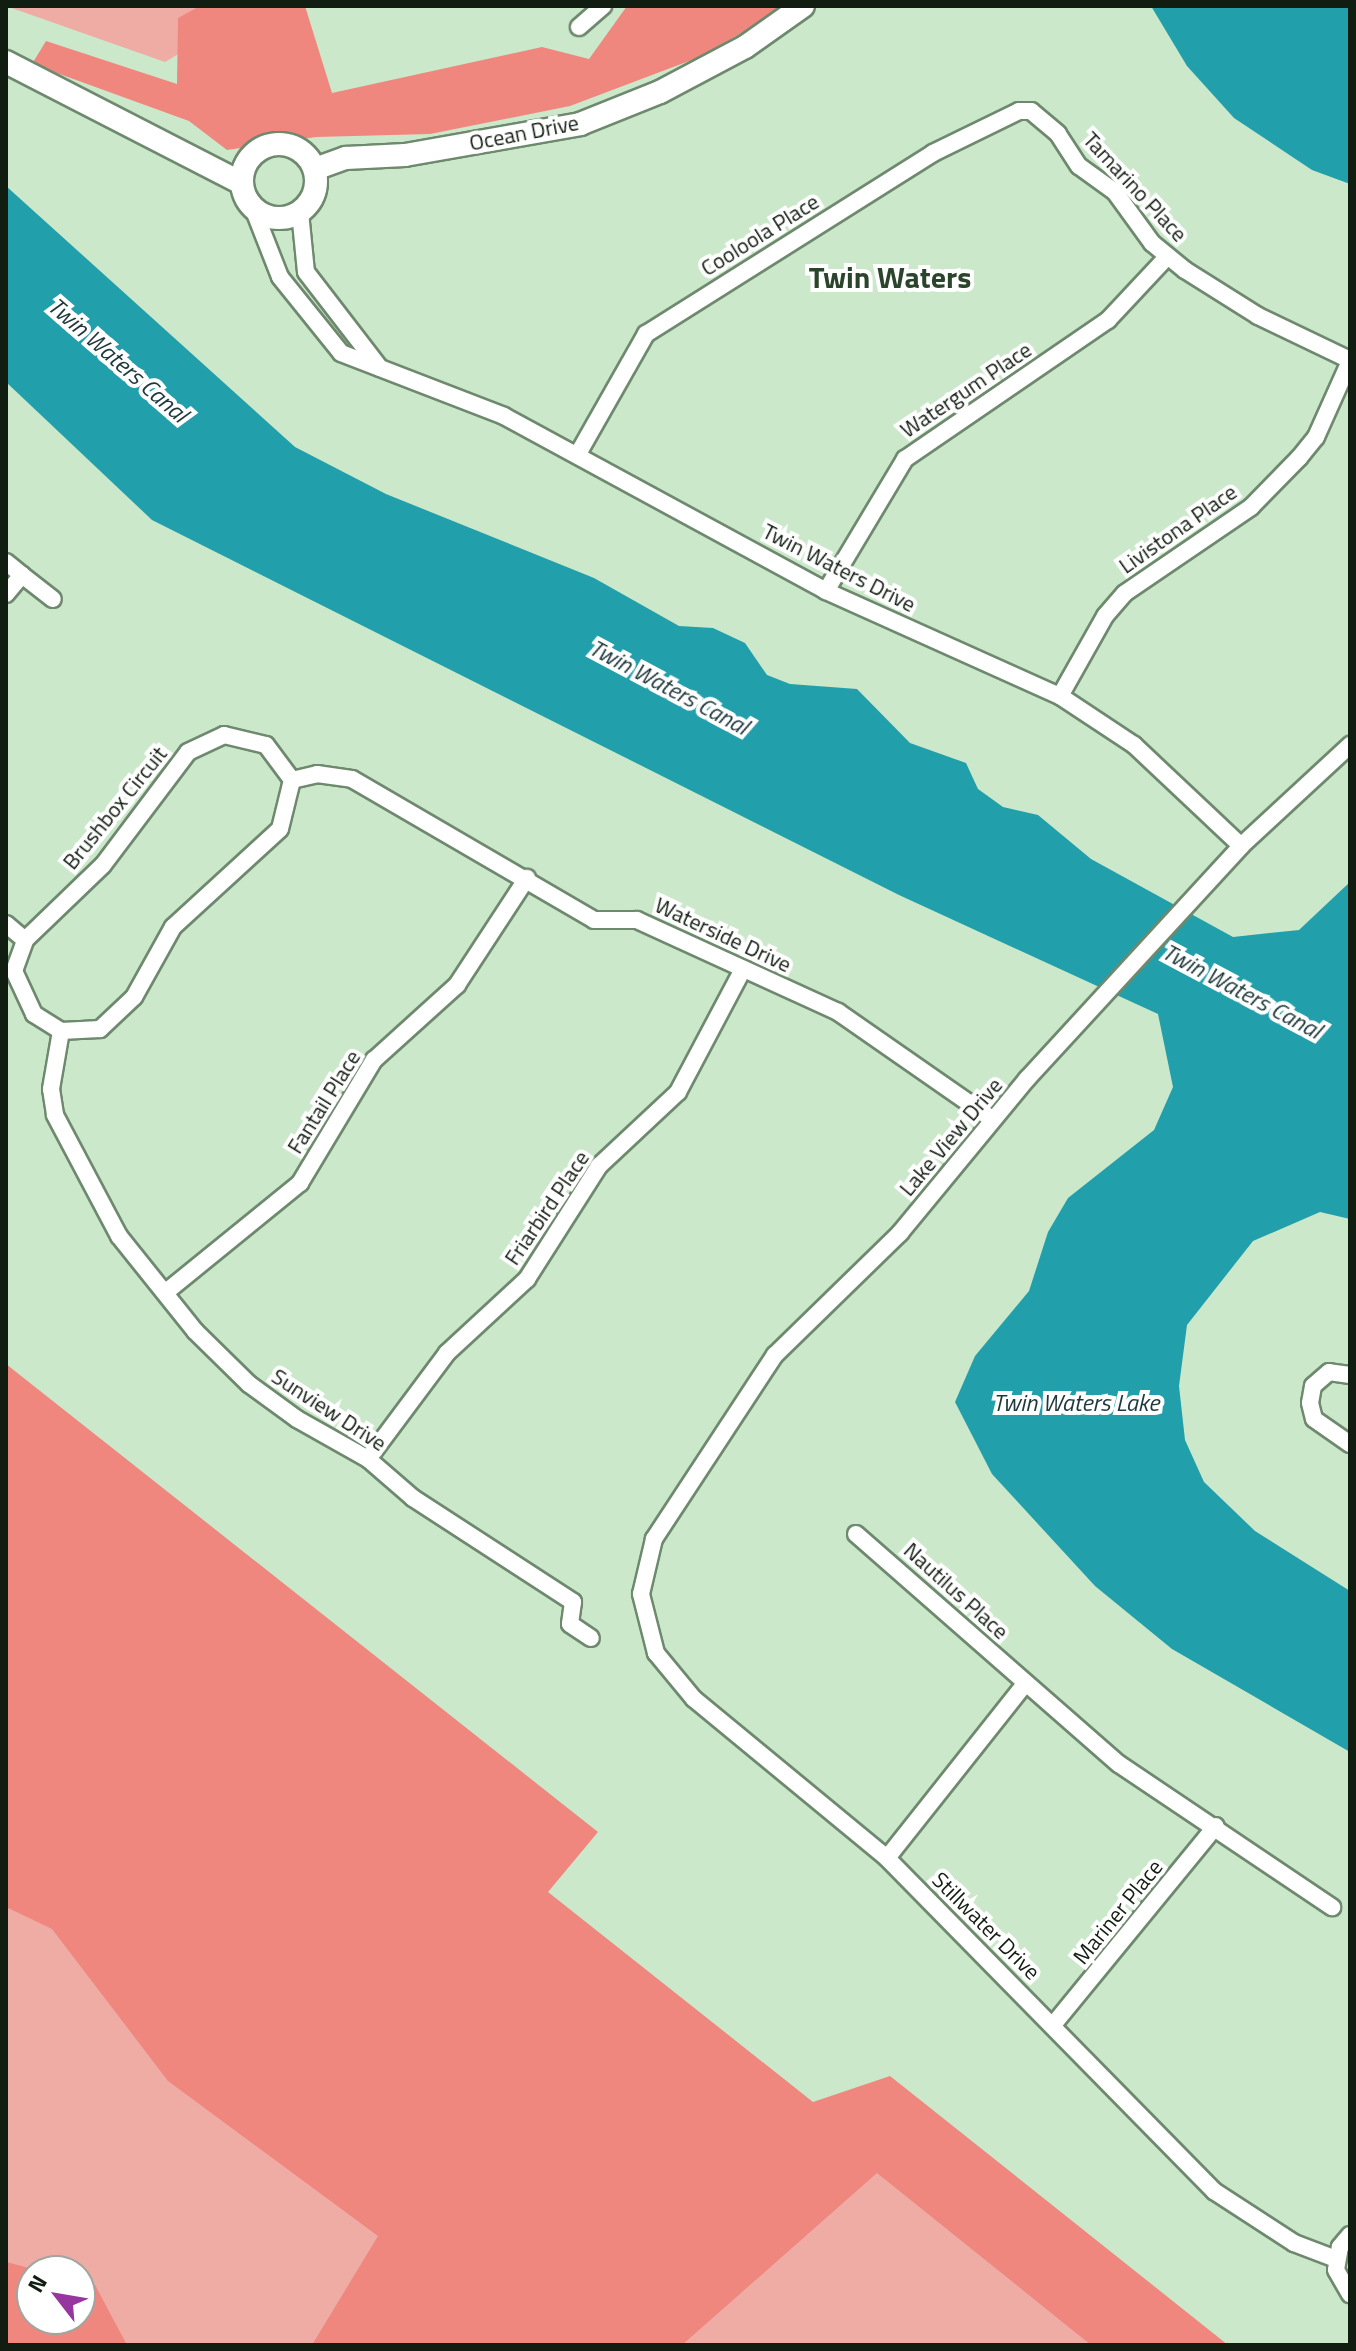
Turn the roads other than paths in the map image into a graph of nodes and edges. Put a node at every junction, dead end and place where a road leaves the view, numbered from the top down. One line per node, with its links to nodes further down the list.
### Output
1 (603, 6): 3 (street)
2 (803, 6): 6 (street, Ocean Drive)
3 (579, 27)
4 (6, 62): 7 (street)
5 (1019, 111): 10 (street, Tamarino Place); 13 (street, Cooloola Place)
6 (315, 169): 7 (street); 9 (street)
7 (241, 183): 8 (street)
8 (253, 208): 9 (street); 12 (street, Twin Waters Drive)
9 (300, 212): 12 (street)
10 (1167, 257): 11 (street, Tamarino Place); 16 (street, Watergum Place)
11 (1350, 360): 19 (street, Livistona Place)
12 (387, 375): 13 (street, Twin Waters Drive)
13 (579, 452): 16 (street, Twin Waters Drive)
14 (6, 562): 15 (street)
15 (22, 575): 17 (street); 18 (street)
16 (826, 591): 19 (street, Twin Waters Drive)
17 (6, 594)
18 (53, 599)
19 (1060, 696): 22 (street, Twin Waters Drive)
20 (1350, 745): 22 (street, Lake View Drive)
21 (292, 780): 23 (street, Waterside Drive); 25 (street, Brushbox Circuit); 27 (street)
22 (1241, 846): 28 (street, Lake View Drive)
23 (527, 878): 26 (street, Waterside Drive); 29 (street, Fantail Place)
24 (6, 924): 25 (street)
25 (25, 940): 27 (street)
26 (743, 969): 28 (street, Waterside Drive); 32 (street, Friarbird Place)
27 (61, 1031): 29 (street, Sunview Drive)
28 (992, 1119): 34 (street, Lake View Drive)
29 (166, 1292): 32 (street, Sunview Drive)
30 (1350, 1375): 31 (street)
31 (1350, 1444)
32 (368, 1459): 35 (street, Sunview Drive)
33 (856, 1534): 36 (street, Nautilus Place)
34 (641, 1594): 38 (street, Stillwater Drive)
35 (591, 1638)
36 (1025, 1684): 37 (street, Nautilus Place); 38 (street)
37 (1216, 1826): 39 (street); 40 (street, Mariner Place)
38 (887, 1858): 40 (street, Stillwater Drive)
39 (1332, 1907)
40 (1053, 2025): 42 (street, Stillwater Drive)
41 (1350, 2235): 42 (street)
42 (1336, 2259): 43 (street)
43 (1350, 2294)

